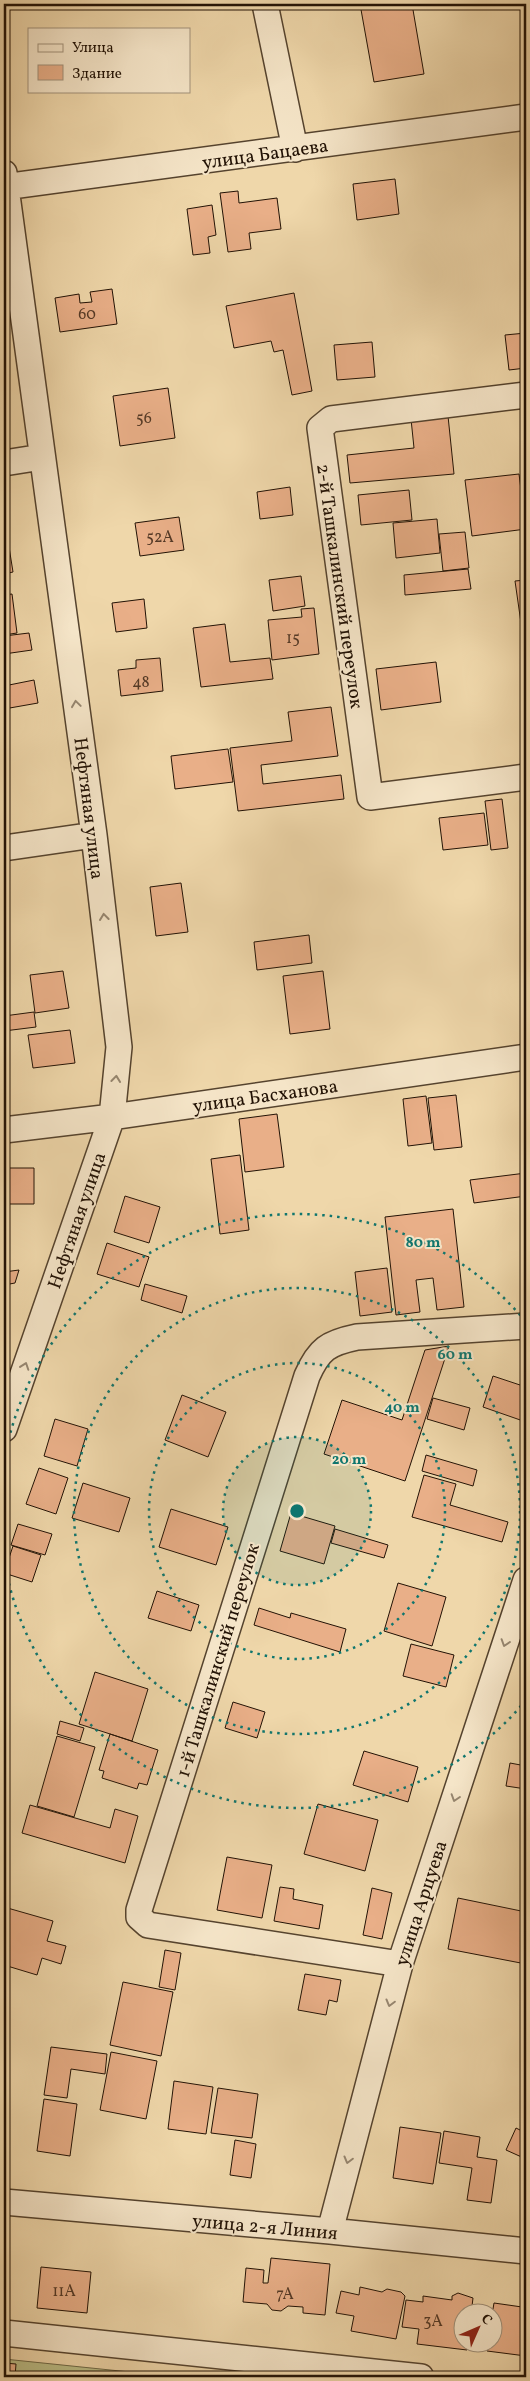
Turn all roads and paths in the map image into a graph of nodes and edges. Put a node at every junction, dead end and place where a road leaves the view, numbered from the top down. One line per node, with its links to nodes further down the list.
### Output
1 (264, 4): 3 (street)
2 (526, 117): 3 (street, улица Бацаева)
3 (295, 149): 4 (street, улица Бацаева)
4 (5, 182): 6 (street, Нефтяная улица)
5 (526, 395): 8 (street, 2-й Ташкалинский переулок)
6 (42, 457): 7 (street); 9 (street, Нефтяная улица, one-way to 6)
7 (4, 462)
8 (526, 777)
9 (94, 835): 10 (street); 12 (street, Нефтяная улица, one-way to 9)
10 (4, 848)
11 (526, 1057): 12 (street, улица Басханова)
12 (112, 1117): 13 (street, улица Басханова); 15 (street, Нефтяная улица, one-way to 12)
13 (4, 1130)
14 (526, 1326): 17 (street, 1-й Ташкалинский переулок)
15 (4, 1429)
16 (526, 1580): 17 (street, улица Арцуева, one-way to 17)
17 (400, 1964): 19 (street, улица Арцуева, one-way to 19)
18 (4, 2202): 19 (street, улица 2-я Линия)
19 (330, 2231): 20 (street, улица 2-я Линия)
20 (526, 2251)
21 (4, 2332): 22 (street)
22 (421, 2377)

